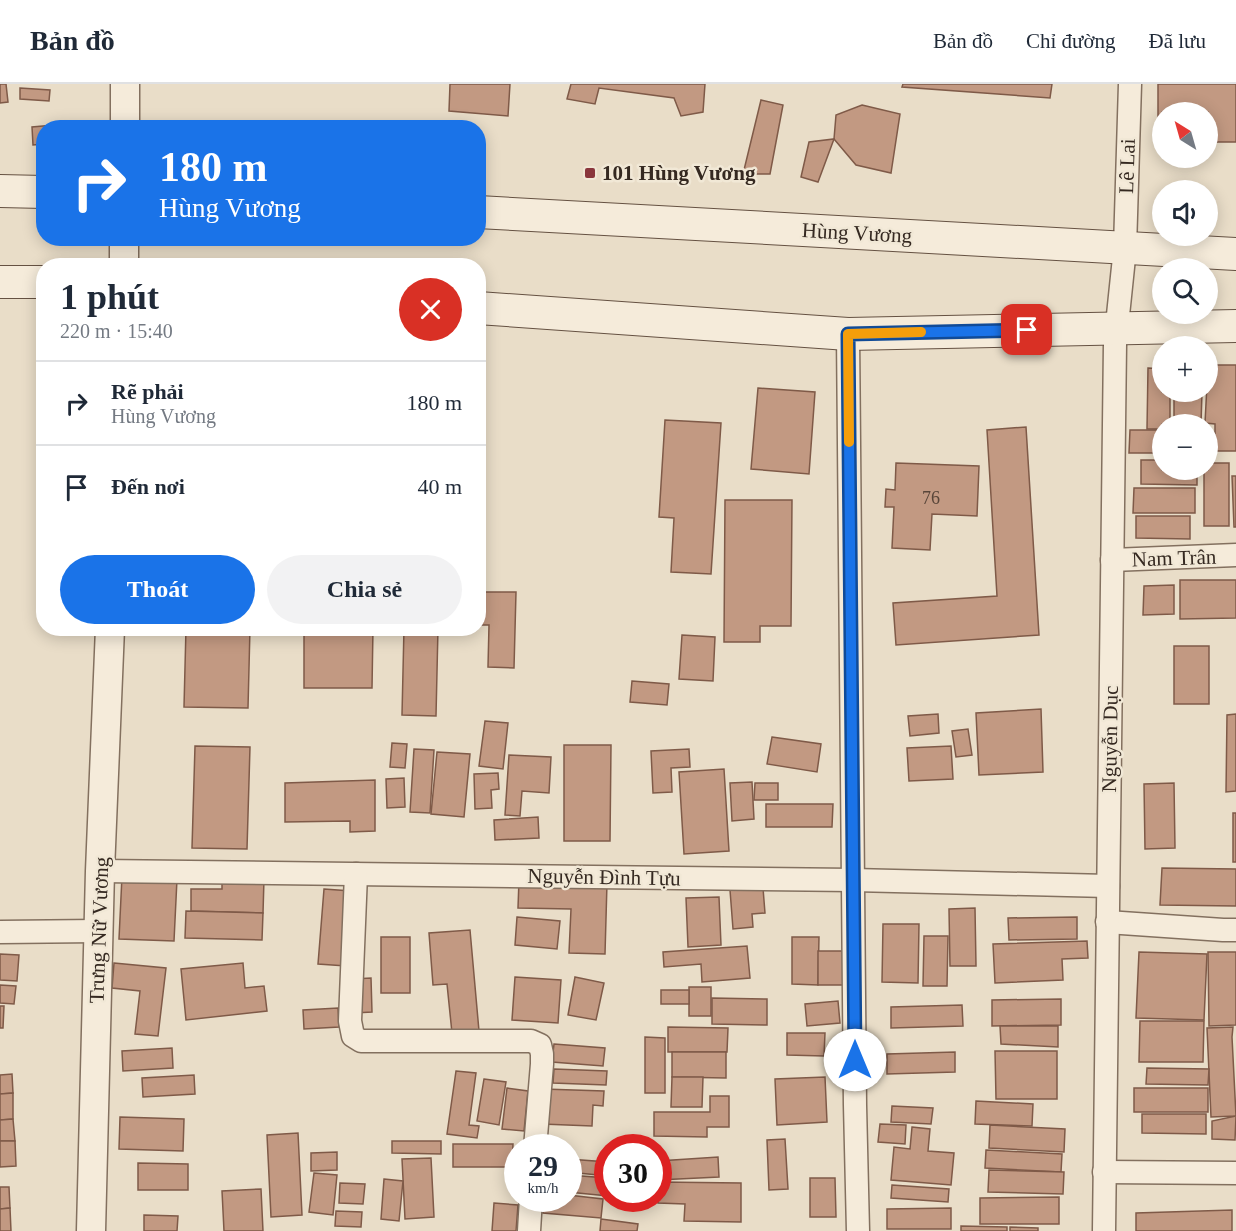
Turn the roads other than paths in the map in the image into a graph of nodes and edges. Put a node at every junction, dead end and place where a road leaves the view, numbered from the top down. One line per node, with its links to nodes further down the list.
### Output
1 (125, 84): 3 (street)
2 (1130, 84): 7 (street, Lê Lai)
3 (125, 120)
4 (0, 191): 5 (main road)
5 (36, 192)
6 (486, 212): 7 (main road, Hùng Vương)
7 (1125, 248): 8 (main road, Hùng Vương); 13 (street, Nguyễn Dục)
8 (1236, 254)
9 (0, 282): 10 (main road)
10 (36, 282)
11 (486, 309): 14 (main road)
12 (1236, 326): 13 (main road)
13 (1116, 329): 14 (main road); 16 (street, Nguyễn Dục)
14 (848, 334): 20 (street)
15 (1236, 555): 16 (street, Nam Trân)
16 (1112, 560): 21 (street, Nguyễn Dục)
17 (110, 636): 18 (street, Trưng Nữ Vương)
18 (100, 871): 19 (street, Nguyễn Đình Tựu); 24 (street, Trưng Nữ Vương)
19 (356, 874): 20 (street, Nguyễn Đình Tựu); 26 (street)
20 (853, 880): 21 (street, Nguyễn Đình Tựu); 32 (street)
21 (1108, 886): 22 (street, Nguyễn Dục)
22 (1107, 922): 23 (street); 27 (street, Nguyễn Dục)
23 (1236, 930)
24 (98, 931): 25 (street); 30 (street, Trưng Nữ Vương)
25 (0, 932)
26 (536, 1134)
27 (1104, 1172): 28 (street); 33 (street, Nguyễn Dục)
28 (1236, 1173)
29 (530, 1212): 31 (street)
30 (91, 1231)
31 (529, 1231)
32 (858, 1231)
33 (1104, 1231)

